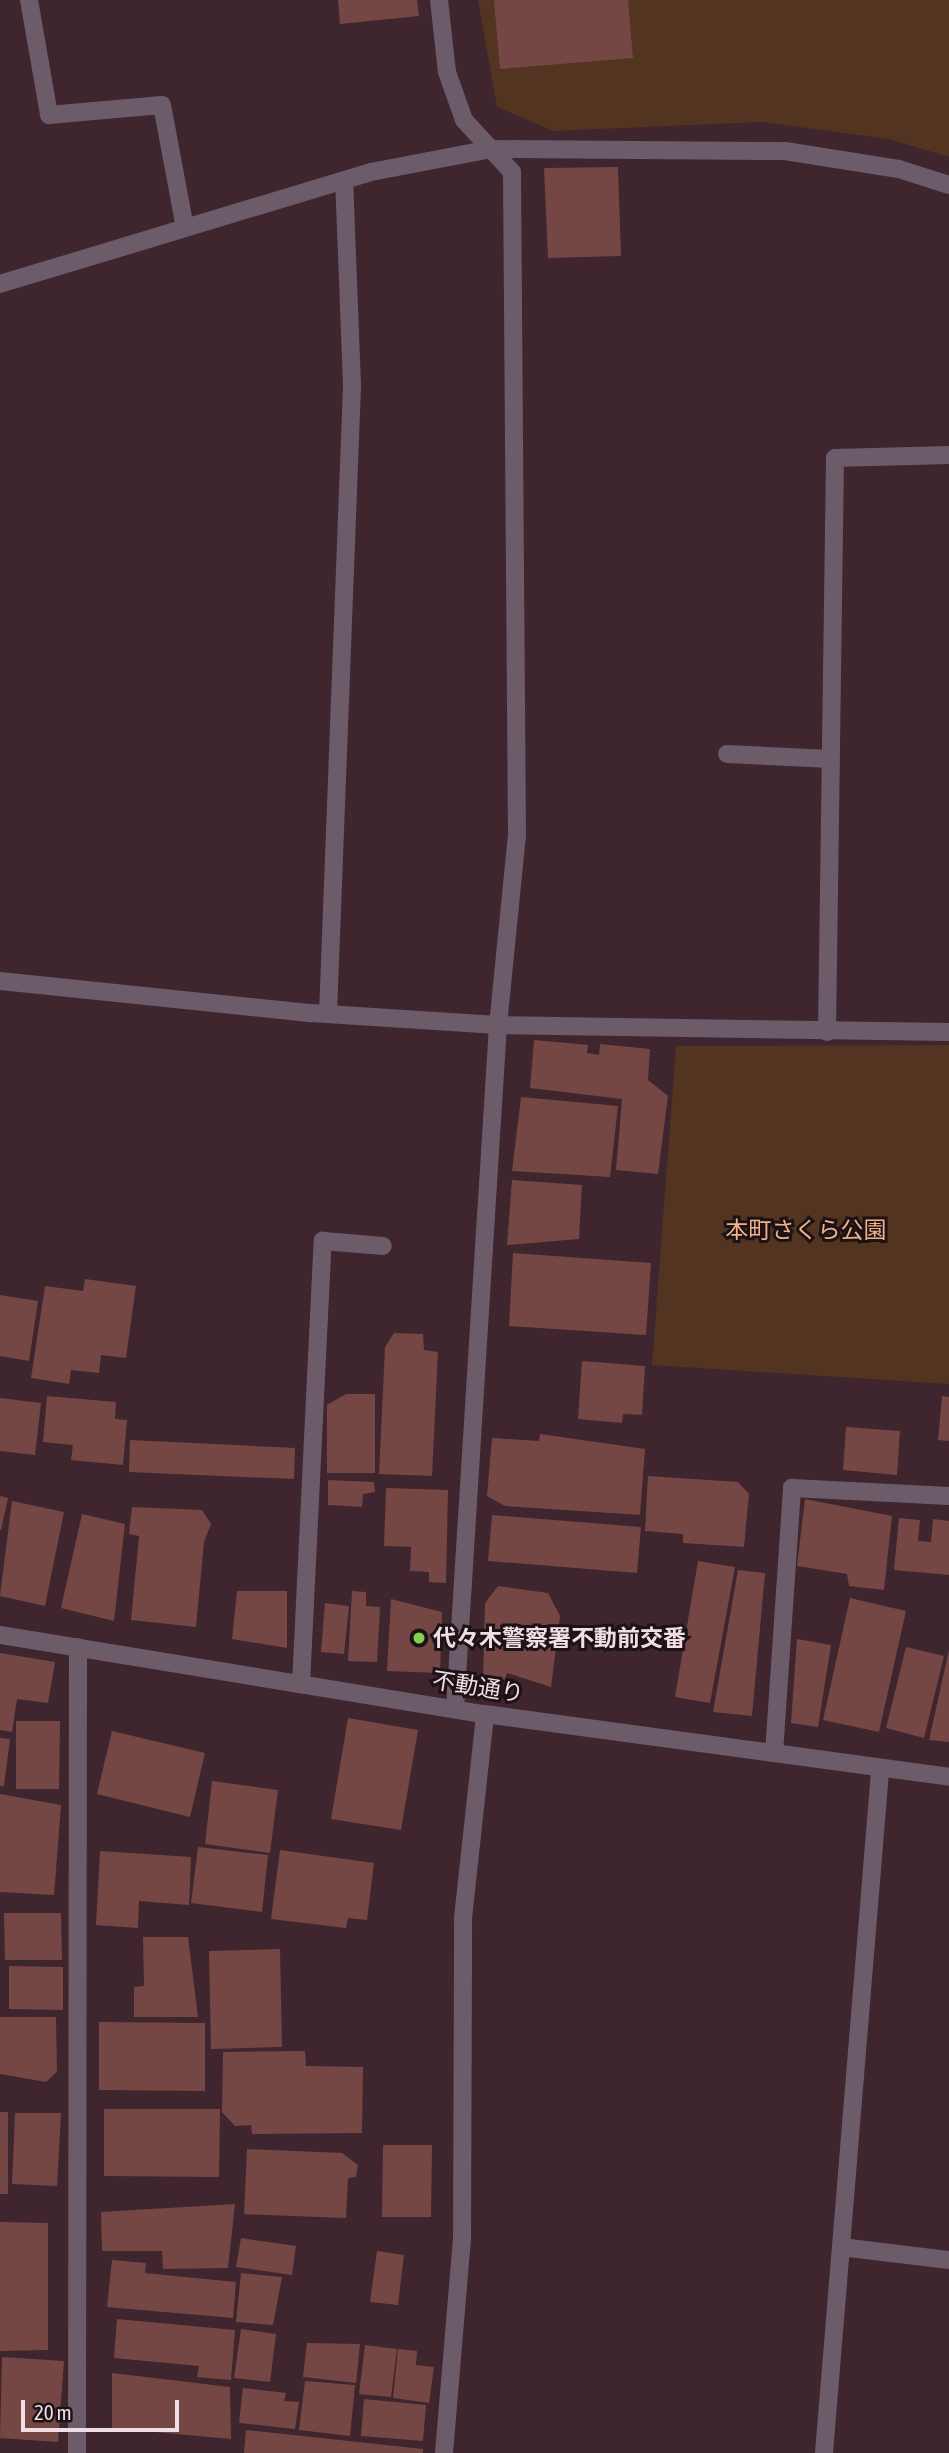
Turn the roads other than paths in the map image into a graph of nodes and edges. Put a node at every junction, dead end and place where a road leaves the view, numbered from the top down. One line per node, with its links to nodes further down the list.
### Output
1 (29, 0): 6 (street)
2 (439, 0): 3 (street)
3 (492, 149): 4 (street); 5 (street); 13 (street)
4 (344, 180): 6 (street); 12 (street)
5 (949, 185)
6 (185, 228): 7 (street)
7 (0, 284)
8 (949, 454): 10 (street)
9 (727, 754): 10 (street)
10 (831, 759): 14 (street)
11 (0, 981): 12 (street)
12 (328, 1014): 13 (street)
13 (498, 1025): 14 (street); 21 (street)
14 (827, 1032): 15 (street)
15 (949, 1032)
16 (383, 1246): 20 (street)
17 (949, 1496): 23 (street)
18 (0, 1636): 19 (street, 不動通り)
19 (78, 1647): 20 (street, 不動通り); 28 (street)
20 (301, 1684): 21 (street, 不動通り)
21 (455, 1709): 22 (street, 不動通り)
22 (485, 1714): 23 (street, 不動通り); 29 (street)
23 (774, 1754): 24 (street, 不動通り)
24 (880, 1772): 25 (street, 不動通り); 26 (street)
25 (949, 1777)
26 (841, 2247): 27 (street); 30 (street)
27 (949, 2260)
28 (77, 2453)
29 (444, 2453)
30 (824, 2453)

